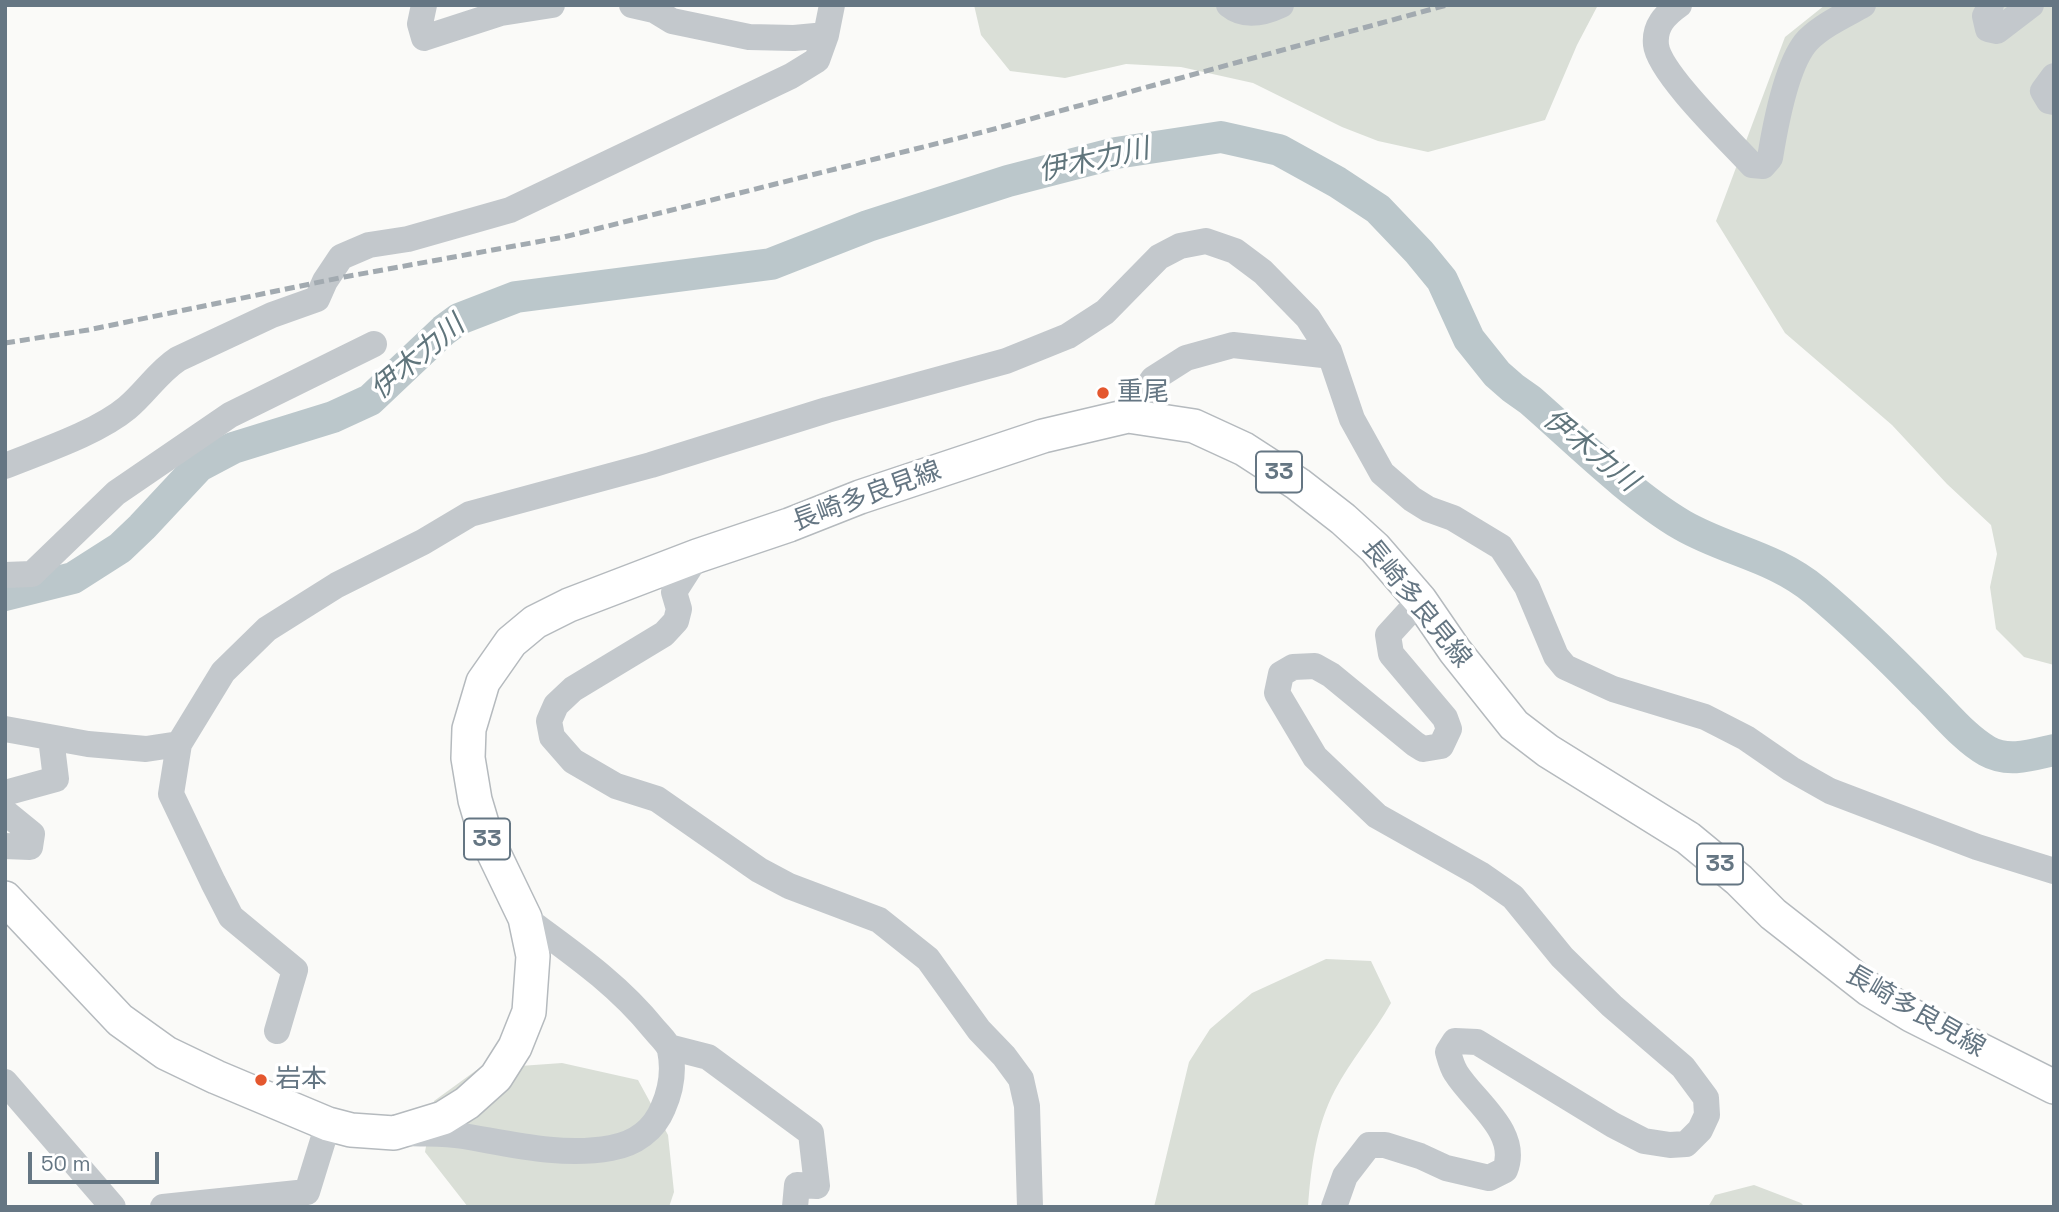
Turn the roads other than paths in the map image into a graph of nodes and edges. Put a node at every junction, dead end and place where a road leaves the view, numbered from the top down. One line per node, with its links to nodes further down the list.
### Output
1 (424, 5): 2 (street)
2 (552, 5)
3 (632, 5): 11 (street)
4 (832, 5): 11 (street)
5 (1229, 5): 6 (street)
6 (1282, 5)
7 (1679, 5): 8 (street)
8 (1863, 5)
9 (1991, 5): 10 (street)
10 (2031, 5)
11 (826, 35): 17 (street)
12 (2054, 76): 13 (street)
13 (2054, 102)
14 (374, 344): 19 (street)
15 (1329, 351): 16 (street); 23 (street); 27 (street)
16 (1128, 416): 18 (main road, 長崎多良見線 / 33); 20 (main road, 長崎多良見線 / 33)
17 (5, 466)
18 (697, 556): 29 (main road, 長崎多良見線 / 33); 39 (street)
19 (5, 575)
20 (1420, 600): 33 (main road, 長崎多良見線 / 33); 40 (street)
21 (5, 729): 22 (street)
22 (51, 738): 23 (street); 24 (street)
23 (179, 744): 30 (street)
24 (5, 793)
25 (5, 812): 26 (street)
26 (5, 846)
27 (2054, 871)
28 (5, 898): 34 (main road, 長崎多良見線 / 33)
29 (525, 918): 31 (street); 35 (main road, 長崎多良見線 / 33)
30 (277, 1031)
31 (669, 1047): 35 (street); 38 (street)
32 (5, 1082): 36 (street)
33 (2054, 1087)
34 (328, 1124): 35 (main road, 長崎多良見線 / 33); 37 (street)
35 (394, 1133)
36 (113, 1207)
37 (163, 1207)
38 (794, 1207)
39 (1030, 1207)
40 (1334, 1207)

